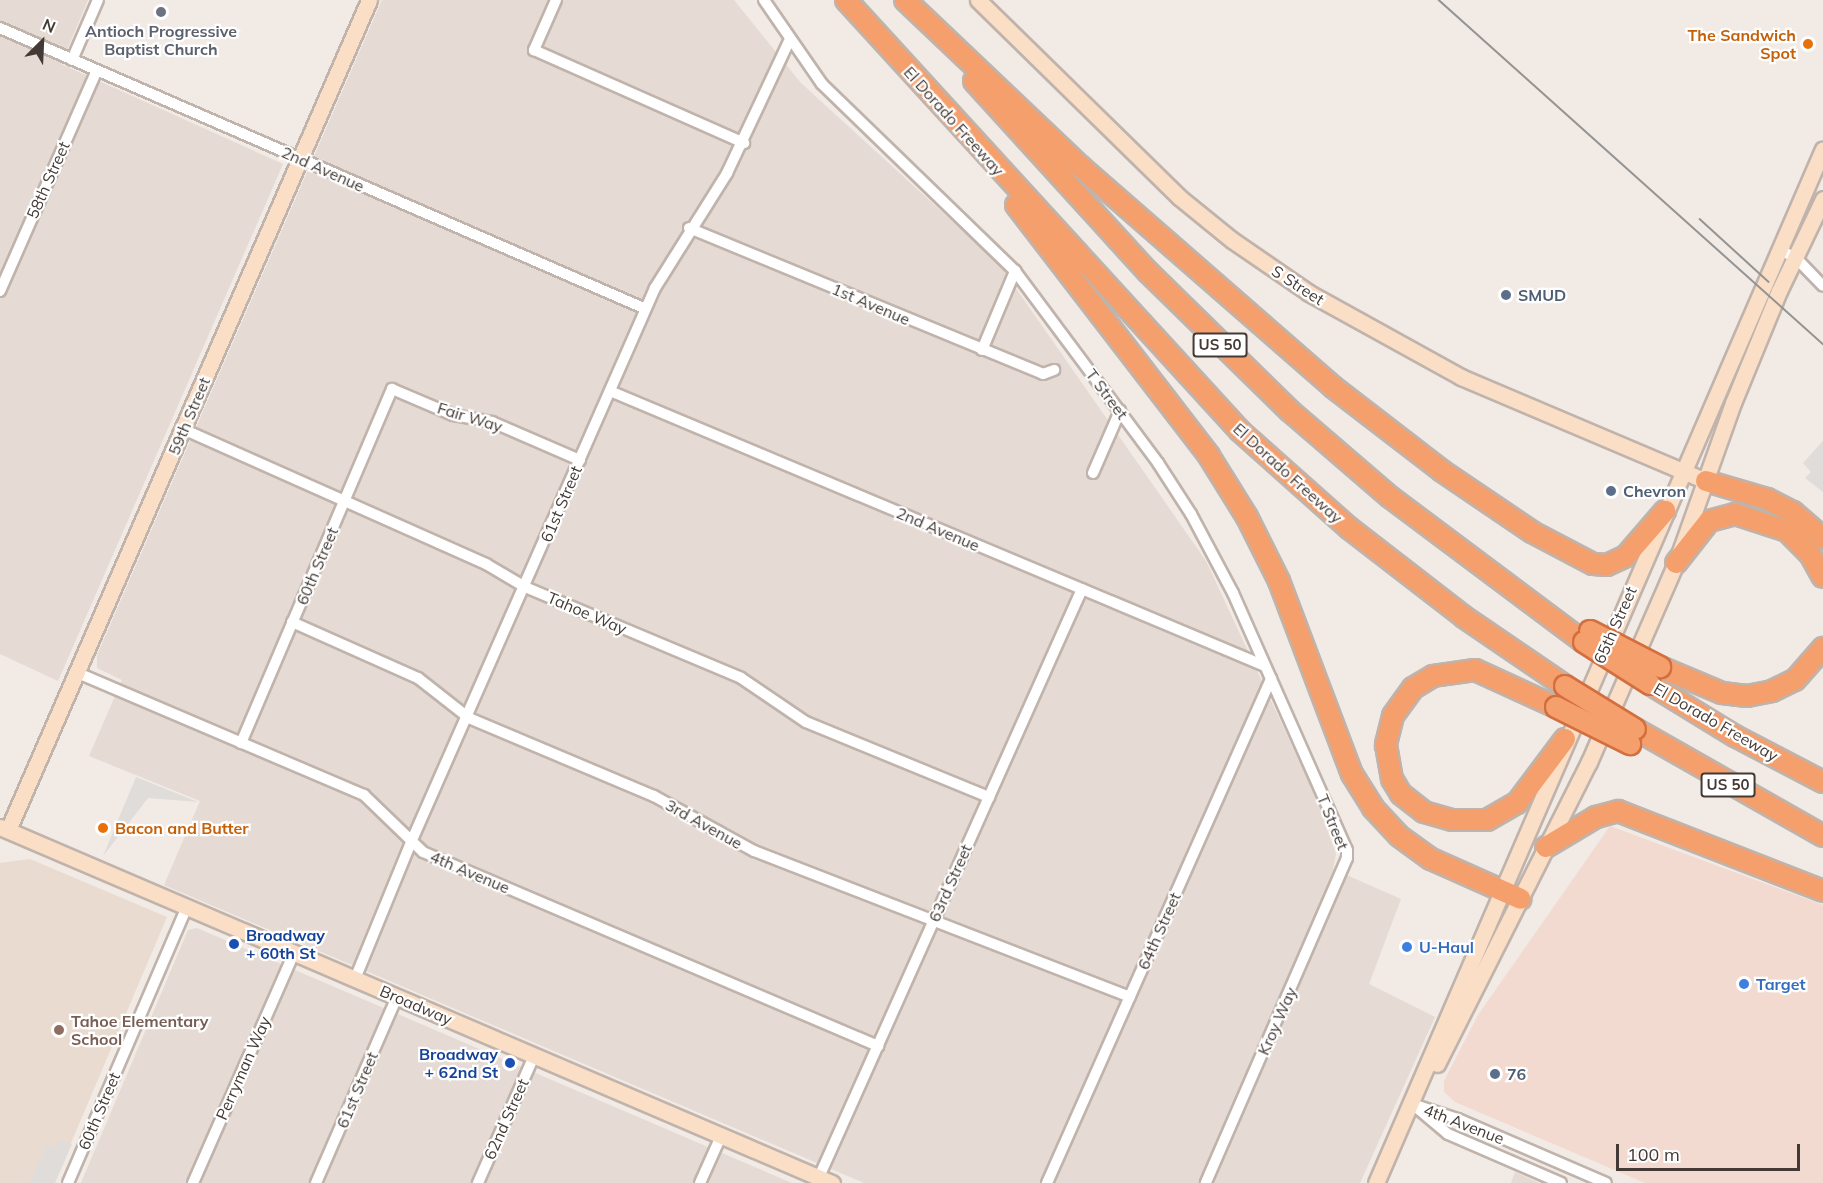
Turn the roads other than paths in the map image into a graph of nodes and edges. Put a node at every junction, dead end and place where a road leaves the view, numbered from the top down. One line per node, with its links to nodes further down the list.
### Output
1 (98, 0): 11 (street)
2 (369, 0): 15 (main road, 59th Street)
3 (556, 0): 13 (street)
4 (764, 0): 10 (street, T Street)
5 (846, 0): 16 (highway, El Dorado Freeway / US 50)
6 (900, 0): 43 (highway, El Dorado Freeway / US 50)
7 (905, 0): 36 (highway)
8 (978, 0): 32 (main road, S Street)
9 (0, 28): 11 (street, 2nd Avenue)
10 (789, 41): 13 (street, 61st Street); 21 (street, T Street)
11 (72, 60): 12 (street, 2nd Avenue)
12 (97, 70): 15 (street, 2nd Avenue); 23 (street, 58th Street)
13 (744, 143): 18 (street, 61st Street)
14 (1823, 149): 19 (main road, 65th Street)
15 (300, 159): 24 (street, 2nd Avenue); 30 (main road, 59th Street)
16 (995, 166): 49 (highway, El Dorado Freeway / US 50, bridge); 59 (highway)
17 (1823, 199): 20 (main road, 65th Street)
18 (689, 228): 24 (street, 61st Street); 25 (street, 1st Avenue)
19 (1779, 249): 20 (street); 32 (main road, 65th Street)
20 (1797, 259): 22 (street); 34 (main road, 65th Street)
21 (1015, 271): 25 (street); 29 (street, T Street)
22 (1823, 286)
23 (0, 291)
24 (646, 309): 28 (street, 61st Street)
25 (982, 350): 26 (street, 1st Avenue)
26 (1054, 370)
27 (392, 389): 31 (street, Fair Way); 35 (street, 60th Street)
28 (610, 391): 31 (street, 61st Street); 41 (street, 2nd Avenue)
29 (1120, 411): 33 (street); 45 (street, T Street)
30 (183, 429): 35 (street, Tahoe Way); 46 (main road, 59th Street)
31 (580, 460): 40 (street, 61st Street)
32 (1684, 472): 34 (main road, S Street); 36 (main road, 65th Street)
33 (1093, 473)
34 (1706, 481): 37 (highway); 38 (main road, 65th Street)
35 (345, 501): 40 (street, Tahoe Way); 42 (street, 60th Street)
36 (1665, 511): 50 (main road, 65th Street)
37 (1823, 538)
38 (1676, 563): 39 (highway); 57 (main road, 65th Street)
39 (1823, 578)
40 (525, 587): 48 (street, 61st Street); 53 (street, Tahoe Way)
41 (1082, 589): 45 (street, 2nd Avenue); 53 (street, 63rd Street)
42 (292, 622): 48 (street, 3rd Avenue); 51 (street, 60th Street)
43 (1587, 636): 44 (highway, bridge); 52 (highway, El Dorado Freeway / US 50, bridge)
44 (1823, 648)
45 (1265, 666): 47 (street, T Street)
46 (78, 674): 51 (street, 4th Avenue); 54 (main road, 59th Street)
47 (1271, 679): 58 (street, T Street); 67 (street, 64th Street)
48 (469, 718): 56 (street, 61st Street); 63 (street, 3rd Avenue)
49 (1632, 736): 50 (highway, bridge); 55 (highway, El Dorado Freeway / US 50)
50 (1565, 739): 59 (main road, 65th Street)
51 (242, 743): 56 (street, 4th Avenue)
52 (1823, 782)
53 (989, 796): 63 (street, 63rd Street)
54 (4, 829): 62 (main road, Broadway)
55 (1823, 836)
56 (412, 840): 65 (street, 61st Street); 68 (street, 4th Avenue)
57 (1546, 847): 60 (highway); 61 (main road, 65th Street)
58 (1347, 858): 79 (street, Kroy Way)
59 (1500, 890): 61 (highway); 70 (main road, 65th Street)
60 (1823, 891)
61 (1521, 899): 70 (main road, 65th Street)
62 (187, 907): 64 (main road, Broadway); 73 (street, 60th Street)
63 (933, 923): 67 (street, 3rd Avenue); 68 (street, 63rd Street)
64 (294, 953): 65 (main road, Broadway); 74 (street, Perryman Way)
65 (355, 979): 66 (main road, Broadway)
66 (397, 997): 69 (main road, Broadway); 75 (street, 61st Street)
67 (1130, 997): 78 (street, 64th Street)
68 (878, 1046): 72 (street, 63rd Street)
69 (534, 1056): 71 (main road, Broadway); 76 (street, 62nd Street)
70 (1412, 1104): 80 (main road, 65th Street); 81 (street, 4th Avenue); 82 (street, 4th Avenue)
71 (721, 1136): 72 (main road, Broadway); 77 (street)
72 (825, 1180)
73 (68, 1183)
74 (193, 1183)
75 (316, 1183)
76 (478, 1183)
77 (700, 1183)
78 (1047, 1183)
79 (1206, 1183)
80 (1376, 1183)
81 (1561, 1183)
82 (1606, 1183)

